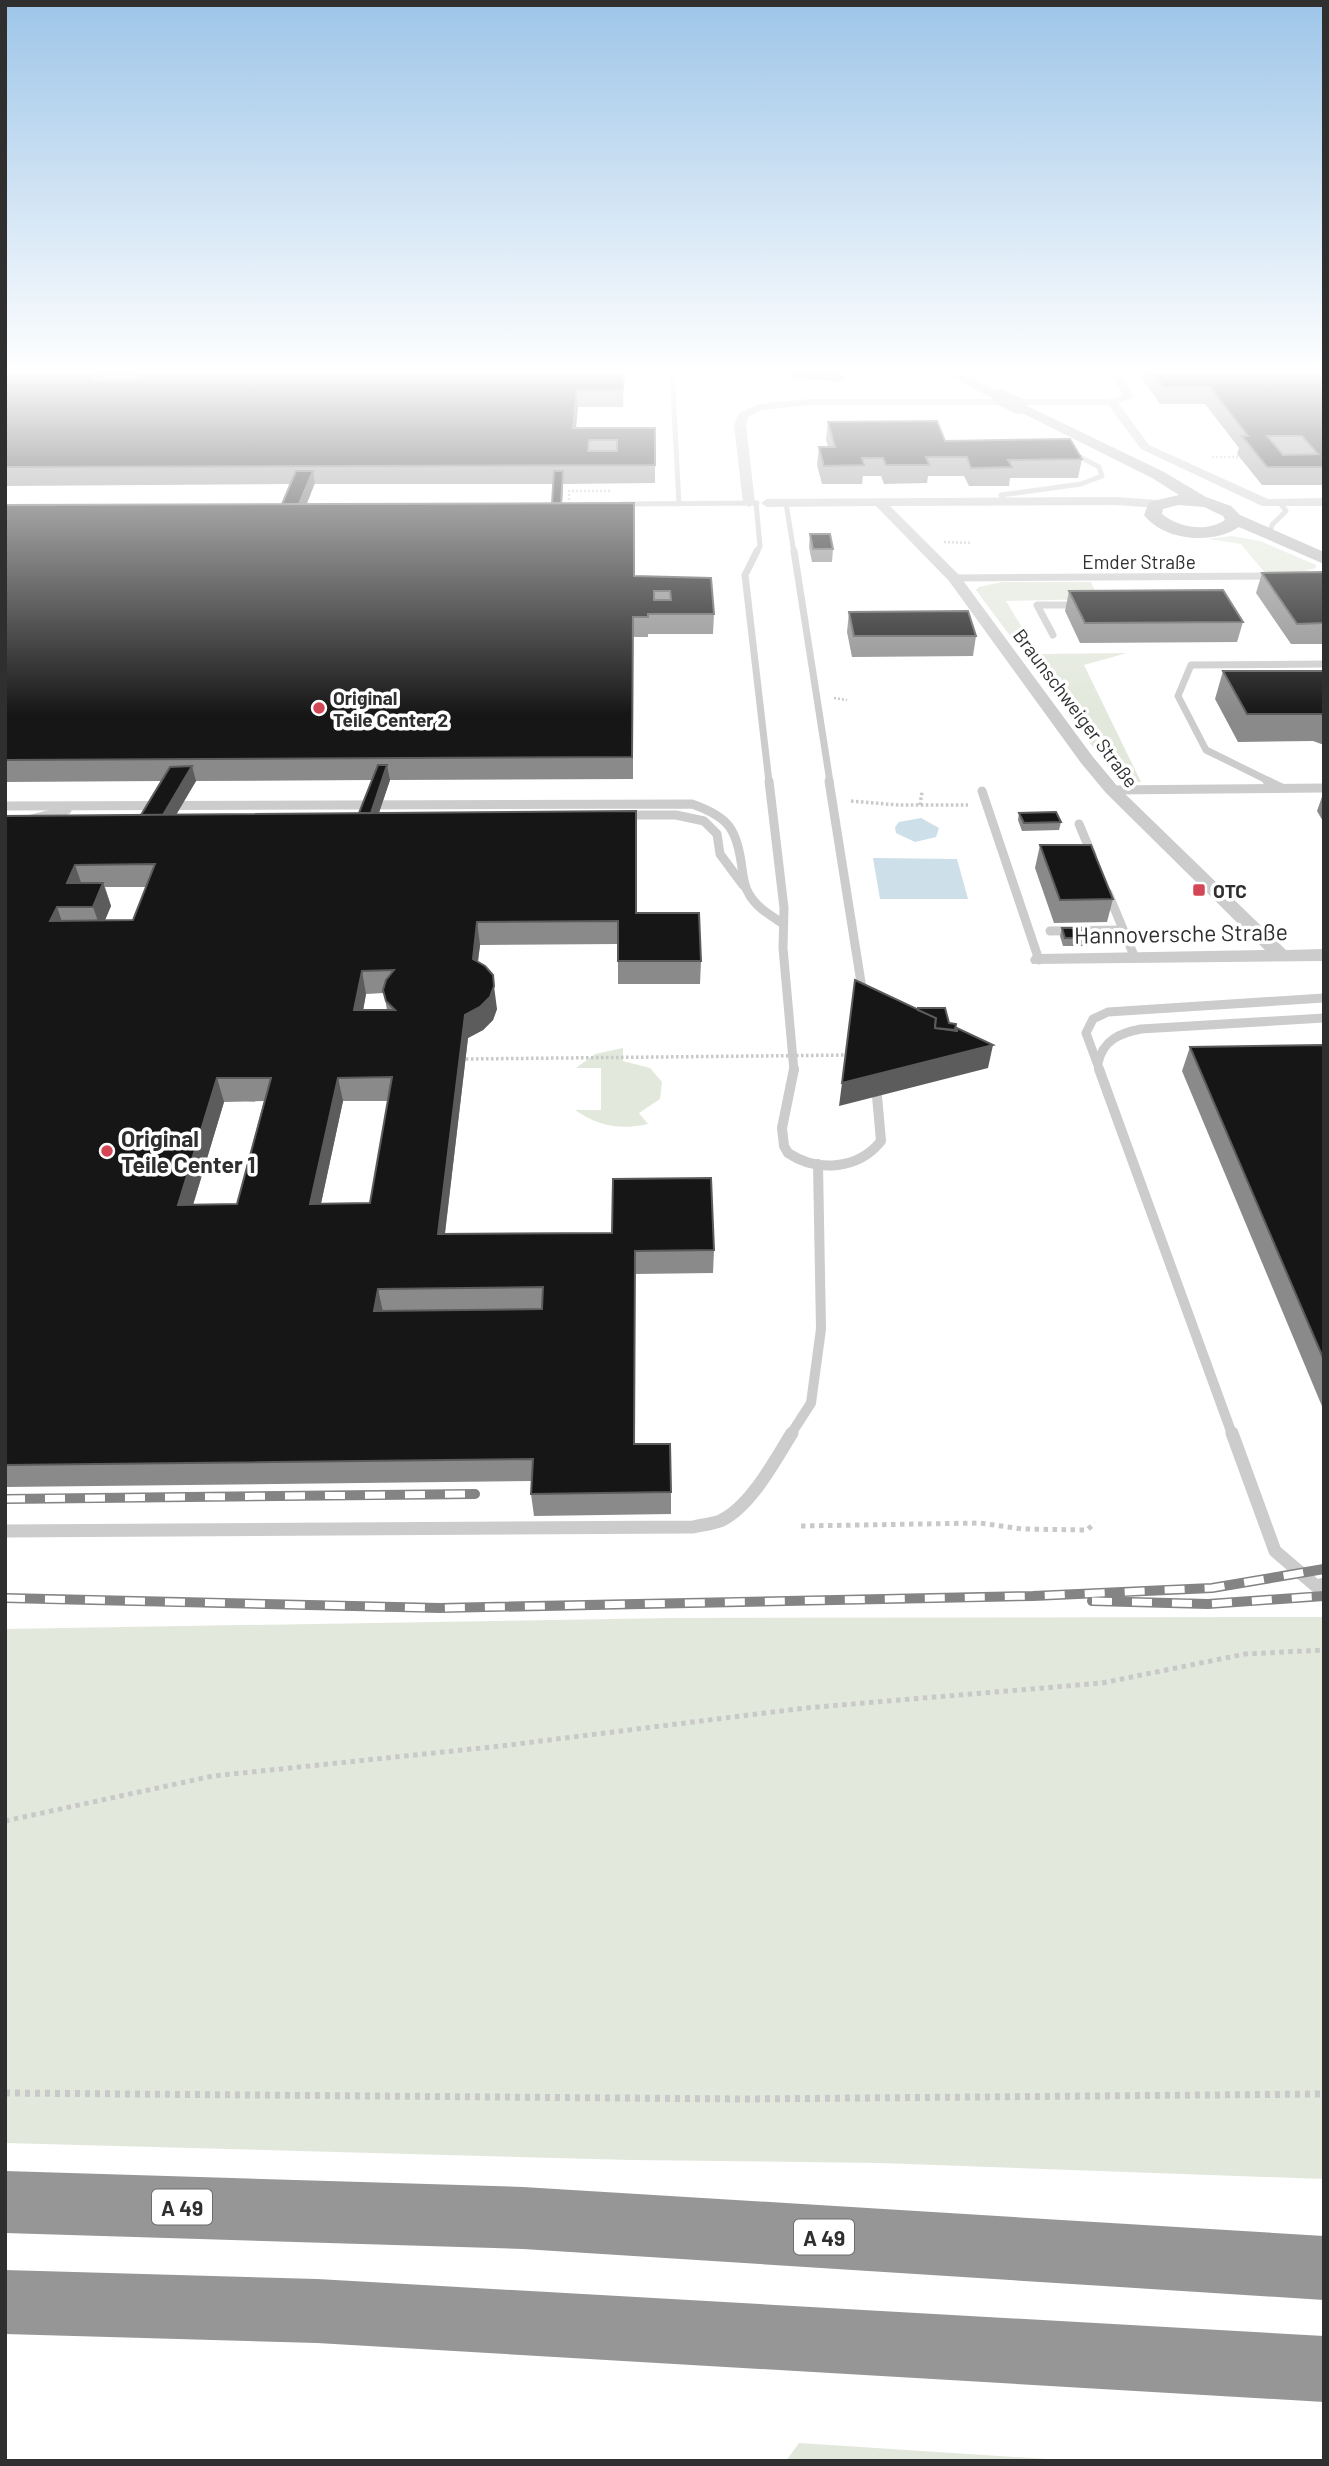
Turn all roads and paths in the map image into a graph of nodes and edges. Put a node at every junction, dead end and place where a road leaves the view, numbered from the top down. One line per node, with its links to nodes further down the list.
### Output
1 (678, 485): 16 (lane)
2 (753, 485): 12 (street)
3 (1073, 485): 9 (lane)
4 (1161, 485): 7 (street)
5 (1173, 485): 8 (street)
6 (1227, 485): 10 (street)
7 (1178, 500): 8 (street); 17 (street)
8 (1201, 501): 18 (street)
9 (1004, 502): 14 (street); 17 (street)
10 (1279, 502): 11 (street); 19 (lane)
11 (1324, 502)
12 (757, 503): 13 (street); 16 (lane); 44 (lane)
13 (786, 503): 14 (street); 31 (lane)
14 (880, 503): 22 (street, Braunschweiger Straße)
15 (610, 504): 16 (lane)
16 (679, 504)
17 (1156, 509): 18 (street)
18 (1230, 524): 19 (street); 20 (street)
19 (1270, 533): 20 (street)
20 (1318, 556)
21 (1287, 576): 22 (lane, Emder Straße)
22 (954, 578): 28 (street, Braunschweiger Straße)
23 (1089, 604): 24 (lane)
24 (1053, 635)
25 (1324, 664): 26 (lane)
26 (1282, 788): 27 (lane); 28 (lane)
27 (1324, 788)
28 (1112, 790): 48 (street, Braunschweiger Straße)
29 (982, 791): 34 (lane)
30 (922, 792): 33 (path)
31 (832, 800): 33 (path); 52 (lane)
32 (87, 805): 35 (lane); 39 (lane); 43 (lane)
33 (920, 805): 34 (path)
34 (986, 805): 50 (lane)
35 (5, 806)
36 (621, 815): 43 (lane)
37 (68, 819): 39 (lane)
38 (16, 820): 39 (lane)
39 (26, 820)
40 (1079, 824): 41 (lane)
41 (1097, 866)
42 (1102, 879): 45 (lane)
43 (746, 889): 44 (lane)
44 (782, 923): 58 (lane)
45 (1123, 930): 46 (lane); 49 (lane)
46 (1050, 931)
47 (1324, 955): 48 (street, Hannoversche Straße)
48 (1281, 956): 49 (street, Hannoversche Straße)
49 (1135, 958): 50 (street, Hannoversche Straße)
50 (1040, 960)
51 (1324, 998): 56 (lane)
52 (865, 1009)
53 (1324, 1018): 56 (lane)
54 (856, 1055): 55 (path, bridge)
55 (466, 1059)
56 (1098, 1065): 62 (lane)
57 (877, 1096): 58 (lane)
58 (818, 1164): 61 (lane)
59 (1095, 1523): 60 (path)
60 (801, 1526)
61 (5, 1531)
62 (1324, 1584)
63 (1324, 1650): 64 (path)
64 (5, 1821)
65 (5, 2093): 66 (path)
66 (1324, 2094)
67 (5, 2202): 68 (highway, A 49)
68 (1312, 2265)
69 (5, 2302): 70 (highway)
70 (1324, 2369)

